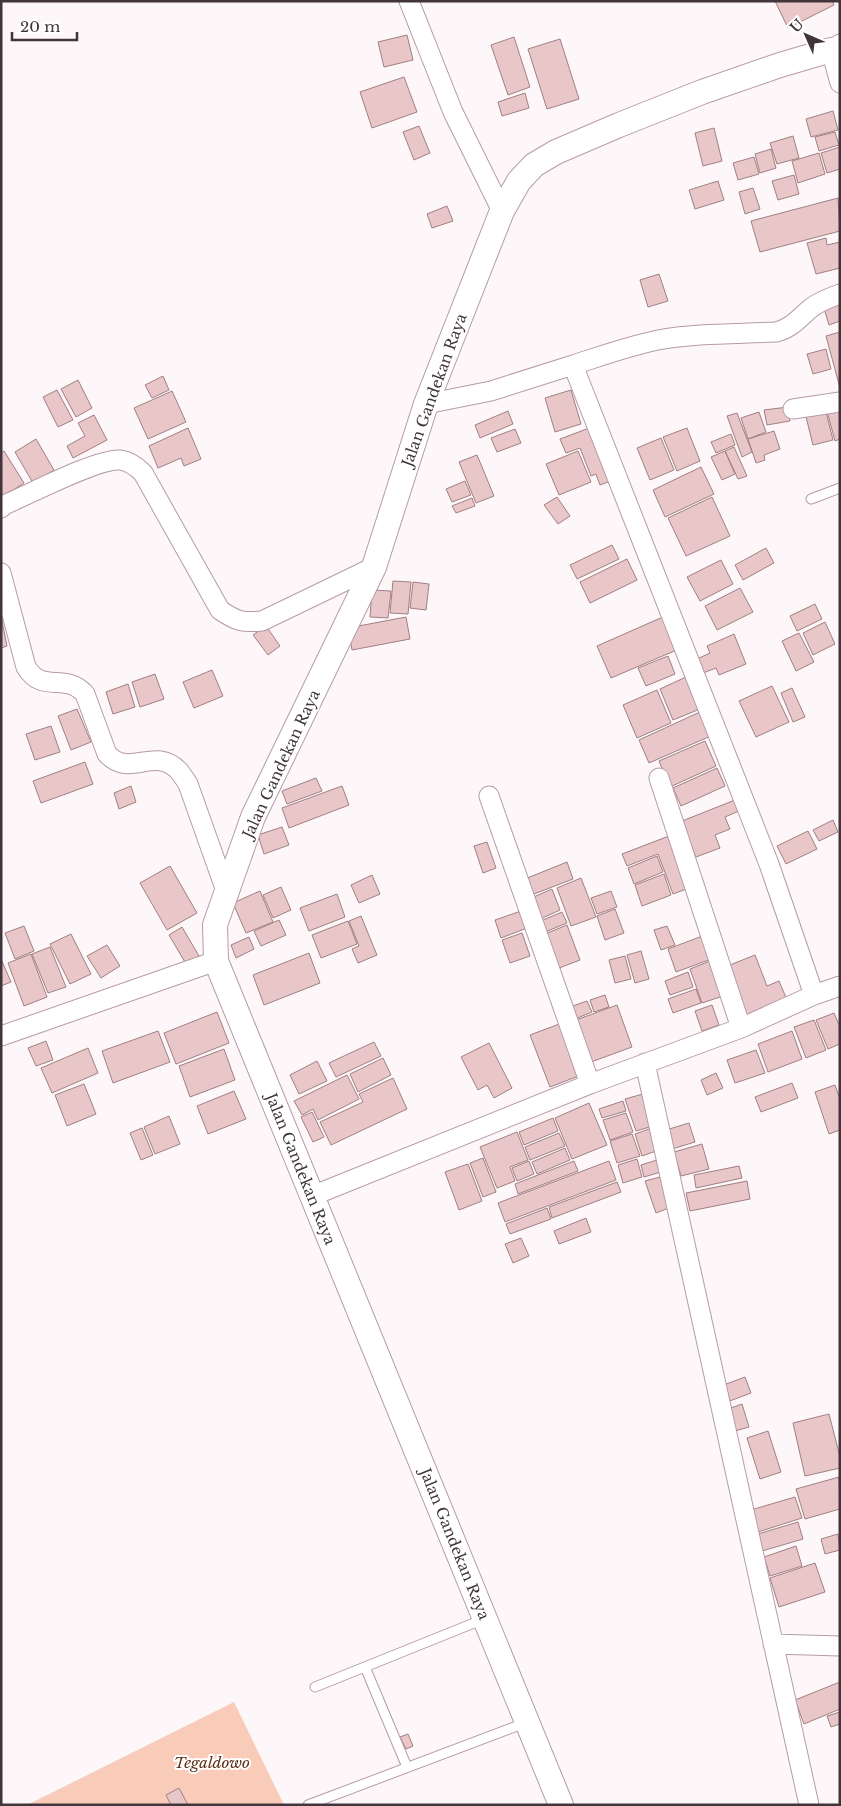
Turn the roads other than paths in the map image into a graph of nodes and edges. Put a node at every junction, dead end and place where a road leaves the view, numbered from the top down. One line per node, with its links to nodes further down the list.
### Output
1 (409, 1): 4 (street)
2 (835, 47): 3 (street); 4 (street, Jalan Gandekan Raya)
3 (840, 83)
4 (502, 211): 8 (street, Jalan Gandekan Raya)
5 (840, 294): 6 (street)
6 (573, 365): 8 (street); 20 (street)
7 (840, 402): 9 (street)
8 (426, 404): 13 (street, Jalan Gandekan Raya)
9 (793, 409)
10 (840, 488): 11 (lane)
11 (811, 499)
12 (1, 508): 13 (street)
13 (374, 567): 17 (street, Jalan Gandekan Raya)
14 (1, 573): 17 (street)
15 (659, 778): 21 (street)
16 (489, 796): 24 (street)
17 (226, 891): 18 (street, Jalan Gandekan Raya)
18 (216, 960): 22 (street); 25 (street, Jalan Gandekan Raya)
19 (840, 986): 20 (street)
20 (814, 995): 21 (street)
21 (741, 1028): 23 (street)
22 (1, 1036)
23 (645, 1063): 24 (street); 27 (street)
24 (590, 1084): 25 (street)
25 (312, 1196): 26 (street, Jalan Gandekan Raya)
26 (485, 1619): 29 (lane); 31 (street, Jalan Gandekan Raya)
27 (773, 1644): 28 (street); 35 (street)
28 (840, 1646)
29 (365, 1667): 30 (lane); 32 (lane)
30 (315, 1687)
31 (528, 1722): 32 (lane); 34 (street, Jalan Gandekan Raya)
32 (407, 1767): 33 (lane)
33 (308, 1805)
34 (561, 1805)
35 (809, 1805)

